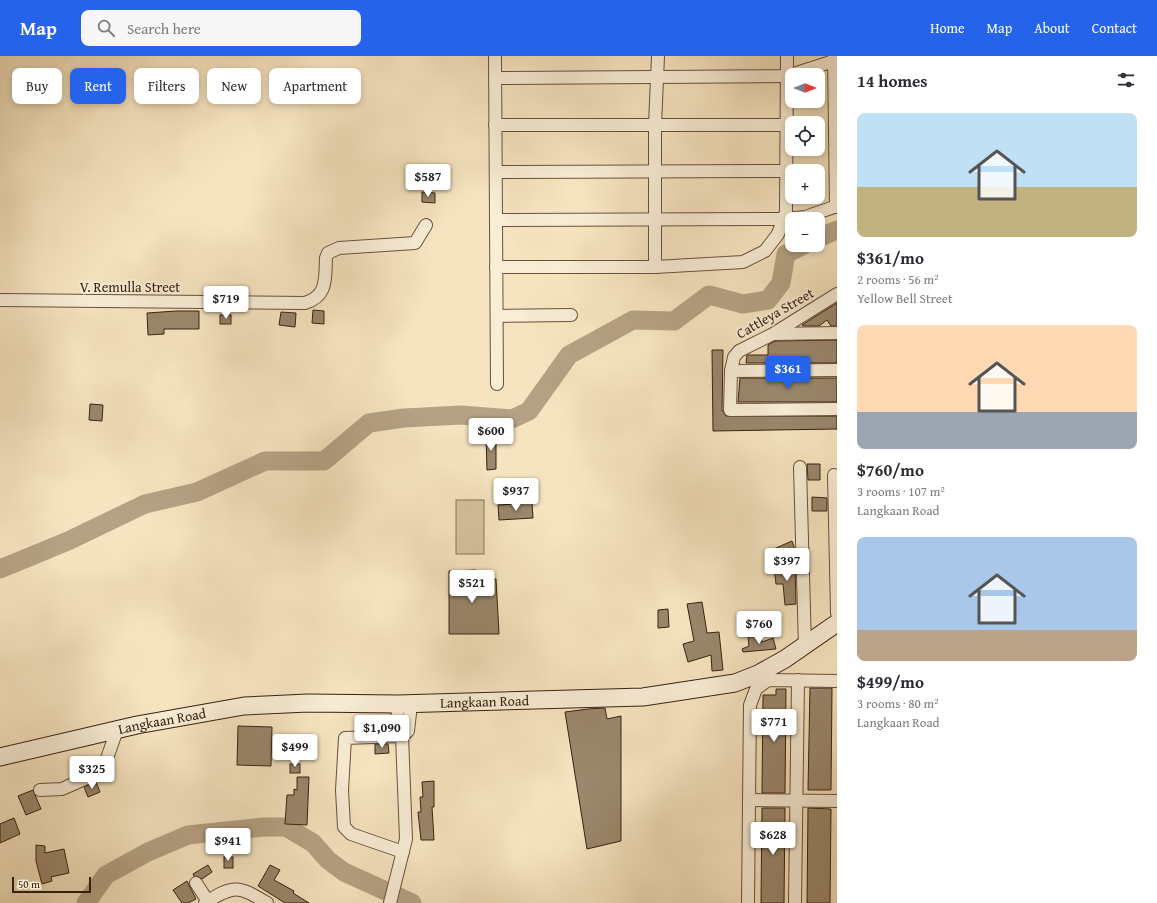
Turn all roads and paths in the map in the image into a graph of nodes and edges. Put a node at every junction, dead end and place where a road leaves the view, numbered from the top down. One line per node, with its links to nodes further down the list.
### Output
1 (495, 56): 9 (street)
2 (658, 56): 8 (street)
3 (787, 56): 5 (street)
4 (835, 59): 6 (street); 17 (street)
5 (786, 68)
6 (809, 68)
7 (785, 76): 8 (street)
8 (657, 77): 9 (street); 11 (street)
9 (495, 78): 10 (street)
10 (495, 125): 11 (street); 13 (street)
11 (655, 125): 12 (street); 14 (street)
12 (785, 125)
13 (496, 172): 14 (street); 20 (street)
14 (655, 172): 15 (street); 18 (street)
15 (785, 172)
16 (786, 204): 19 (street)
17 (836, 206): 19 (street)
18 (655, 219): 19 (street); 20 (street); 23 (street)
19 (784, 219): 23 (street)
20 (496, 220): 22 (street)
21 (426, 225): 25 (street, V. Remulla Street)
22 (496, 267): 23 (street); 27 (street)
23 (655, 267)
24 (837, 294): 29 (street, Cattleya Street)
25 (0, 300)
26 (571, 315): 27 (street)
27 (497, 316): 32 (street)
28 (837, 333): 29 (street)
29 (772, 334): 31 (street, Cattleya Street)
30 (837, 370): 31 (street)
31 (731, 371): 33 (street, Cattleya Street)
32 (497, 384)
33 (837, 409)
34 (800, 466): 38 (street)
35 (834, 475): 36 (street)
36 (837, 613)
37 (837, 623): 38 (street, Langkaan Road)
38 (805, 647): 41 (street, Langkaan Road)
39 (798, 680): 40 (street); 46 (street); 47 (street)
40 (837, 681)
41 (404, 704): 42 (street, Langkaan Road); 43 (street)
42 (117, 730): 44 (street, Langkaan Road); 45 (street)
43 (402, 736): 49 (street); 49 (street)
44 (0, 757)
45 (40, 790)
46 (750, 800): 47 (street); 54 (street)
47 (797, 801): 48 (street); 55 (street)
48 (837, 801)
49 (403, 852): 53 (street)
50 (196, 883): 51 (street)
51 (207, 902): 52 (street)
52 (267, 903)
53 (390, 903)
54 (748, 903)
55 (795, 903)

